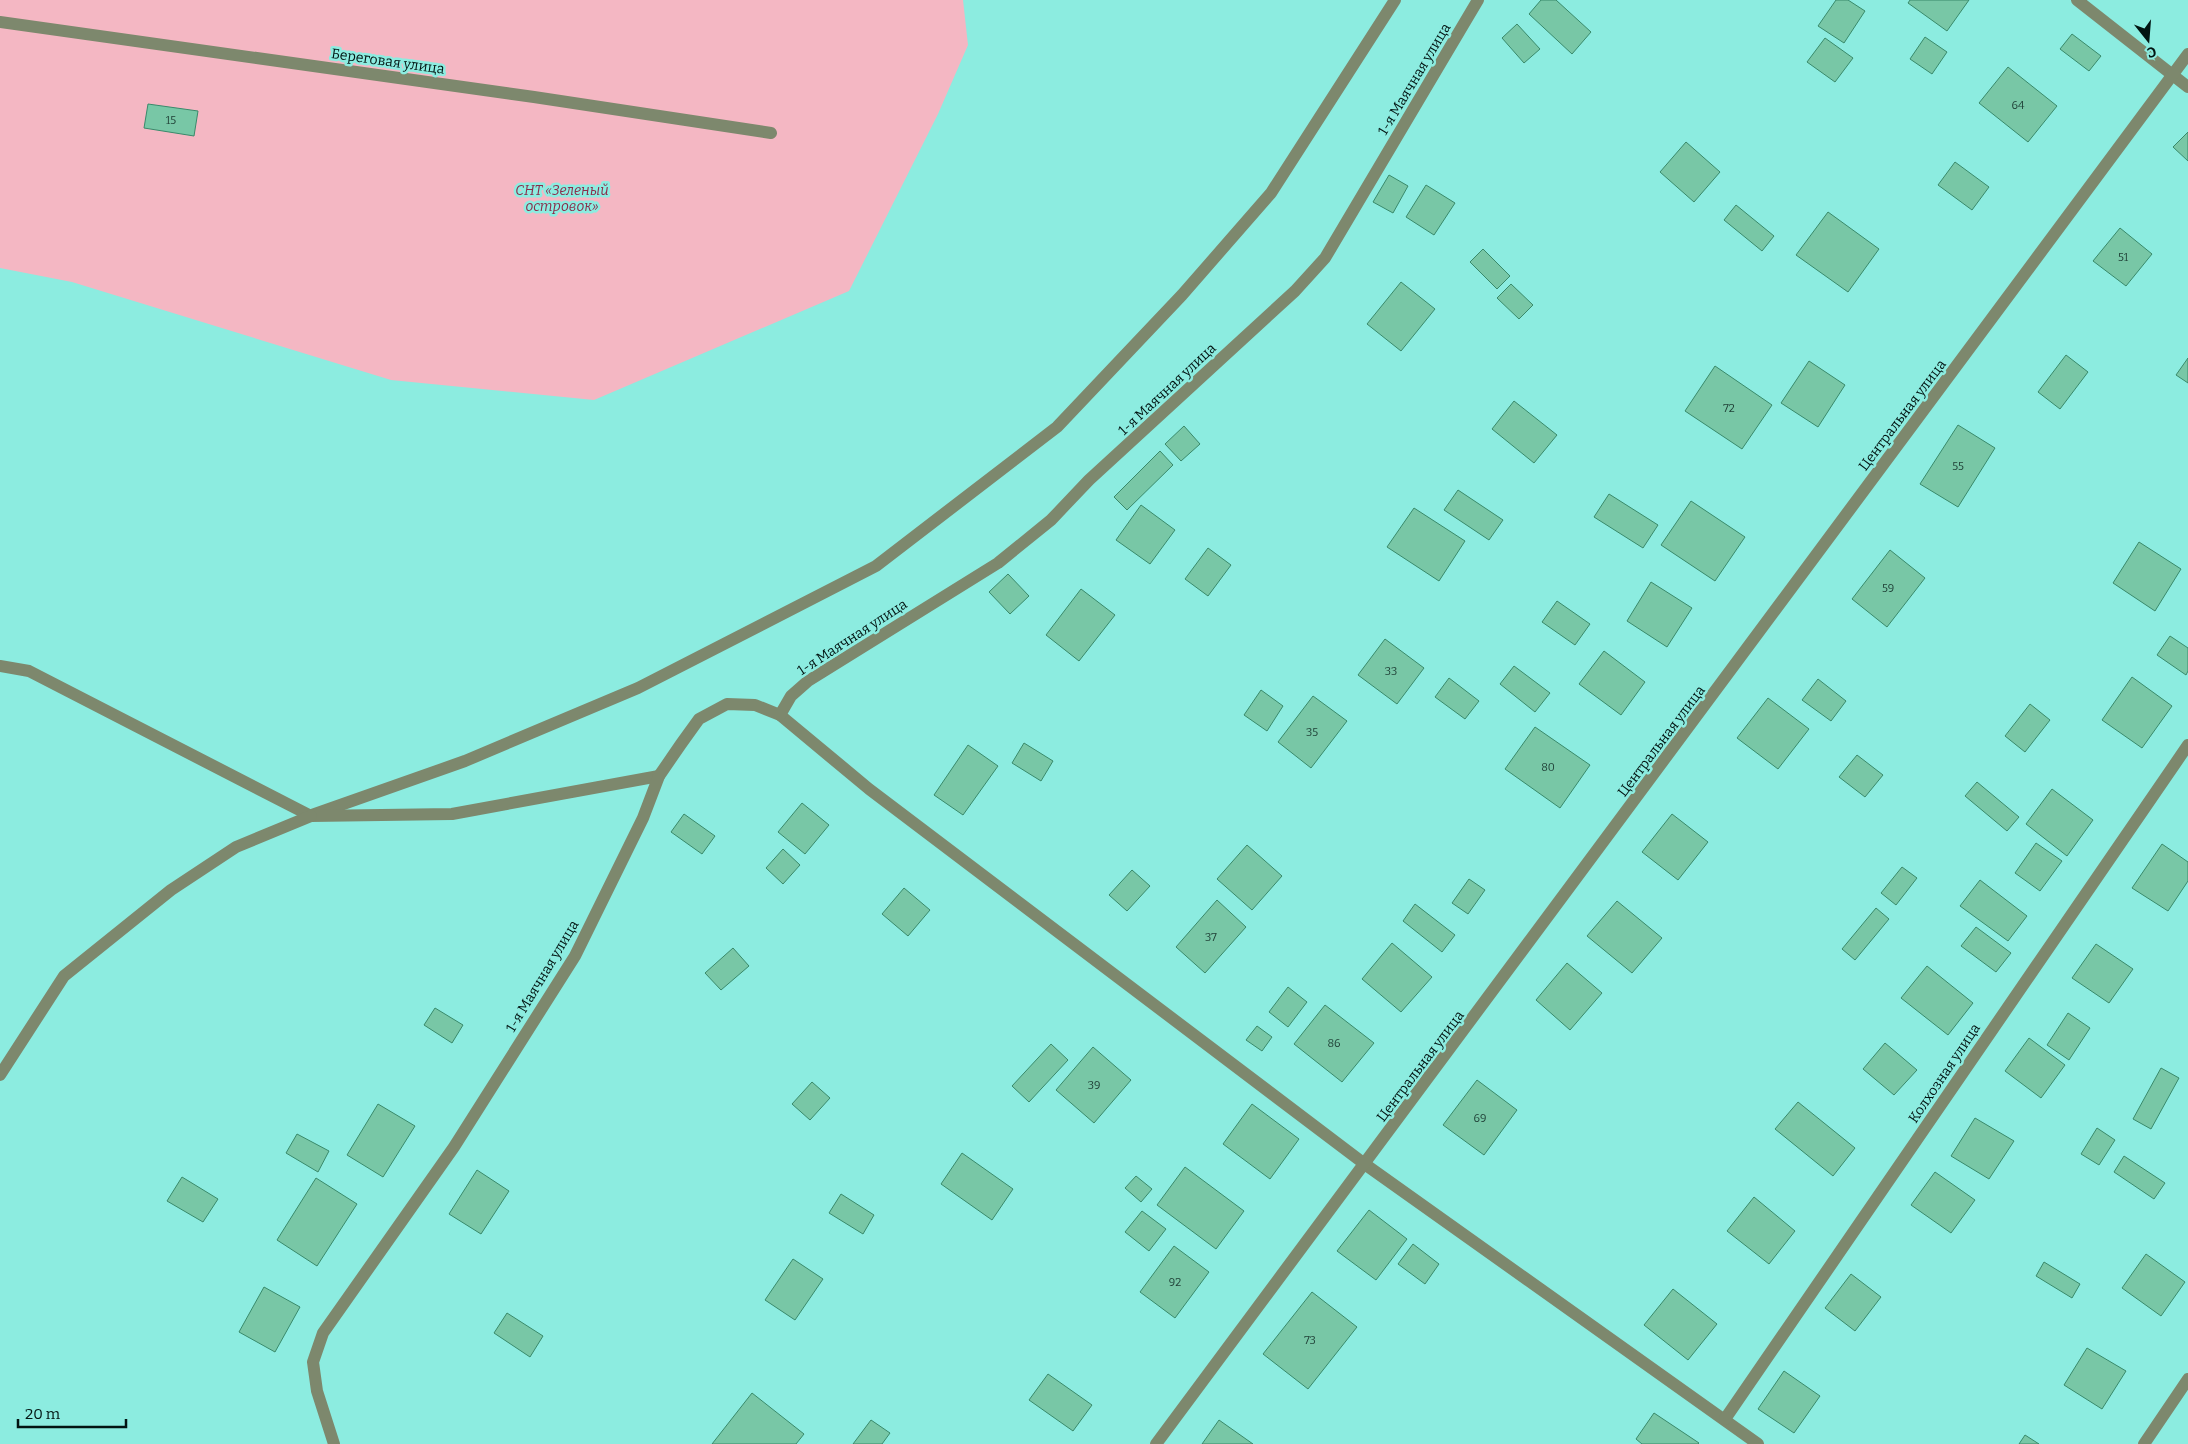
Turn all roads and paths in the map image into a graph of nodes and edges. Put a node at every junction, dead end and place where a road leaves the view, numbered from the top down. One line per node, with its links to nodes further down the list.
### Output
1 (1395, 0): 13 (street)
2 (1478, 0): 10 (street, 1-я Маячная улица)
3 (2077, 0): 6 (street)
4 (0, 22): 8 (street, Береговая улица)
5 (2188, 54): 6 (street, Центральная улица)
6 (2173, 75): 7 (street); 15 (street, Центральная улица)
7 (2188, 87)
8 (771, 133)
9 (0, 666): 13 (street)
10 (780, 715): 12 (street, 1-я Маячная улица); 15 (street)
11 (2188, 745): 17 (street, Колхозная улица)
12 (659, 776): 13 (street); 18 (street, 1-я Маячная улица)
13 (311, 816): 14 (street)
14 (0, 1075)
15 (1366, 1164): 17 (street); 19 (street, Центральная улица)
16 (2188, 1379): 21 (street)
17 (1725, 1419): 20 (street)
18 (334, 1444)
19 (1156, 1444)
20 (1758, 1444)
21 (2144, 1444)

